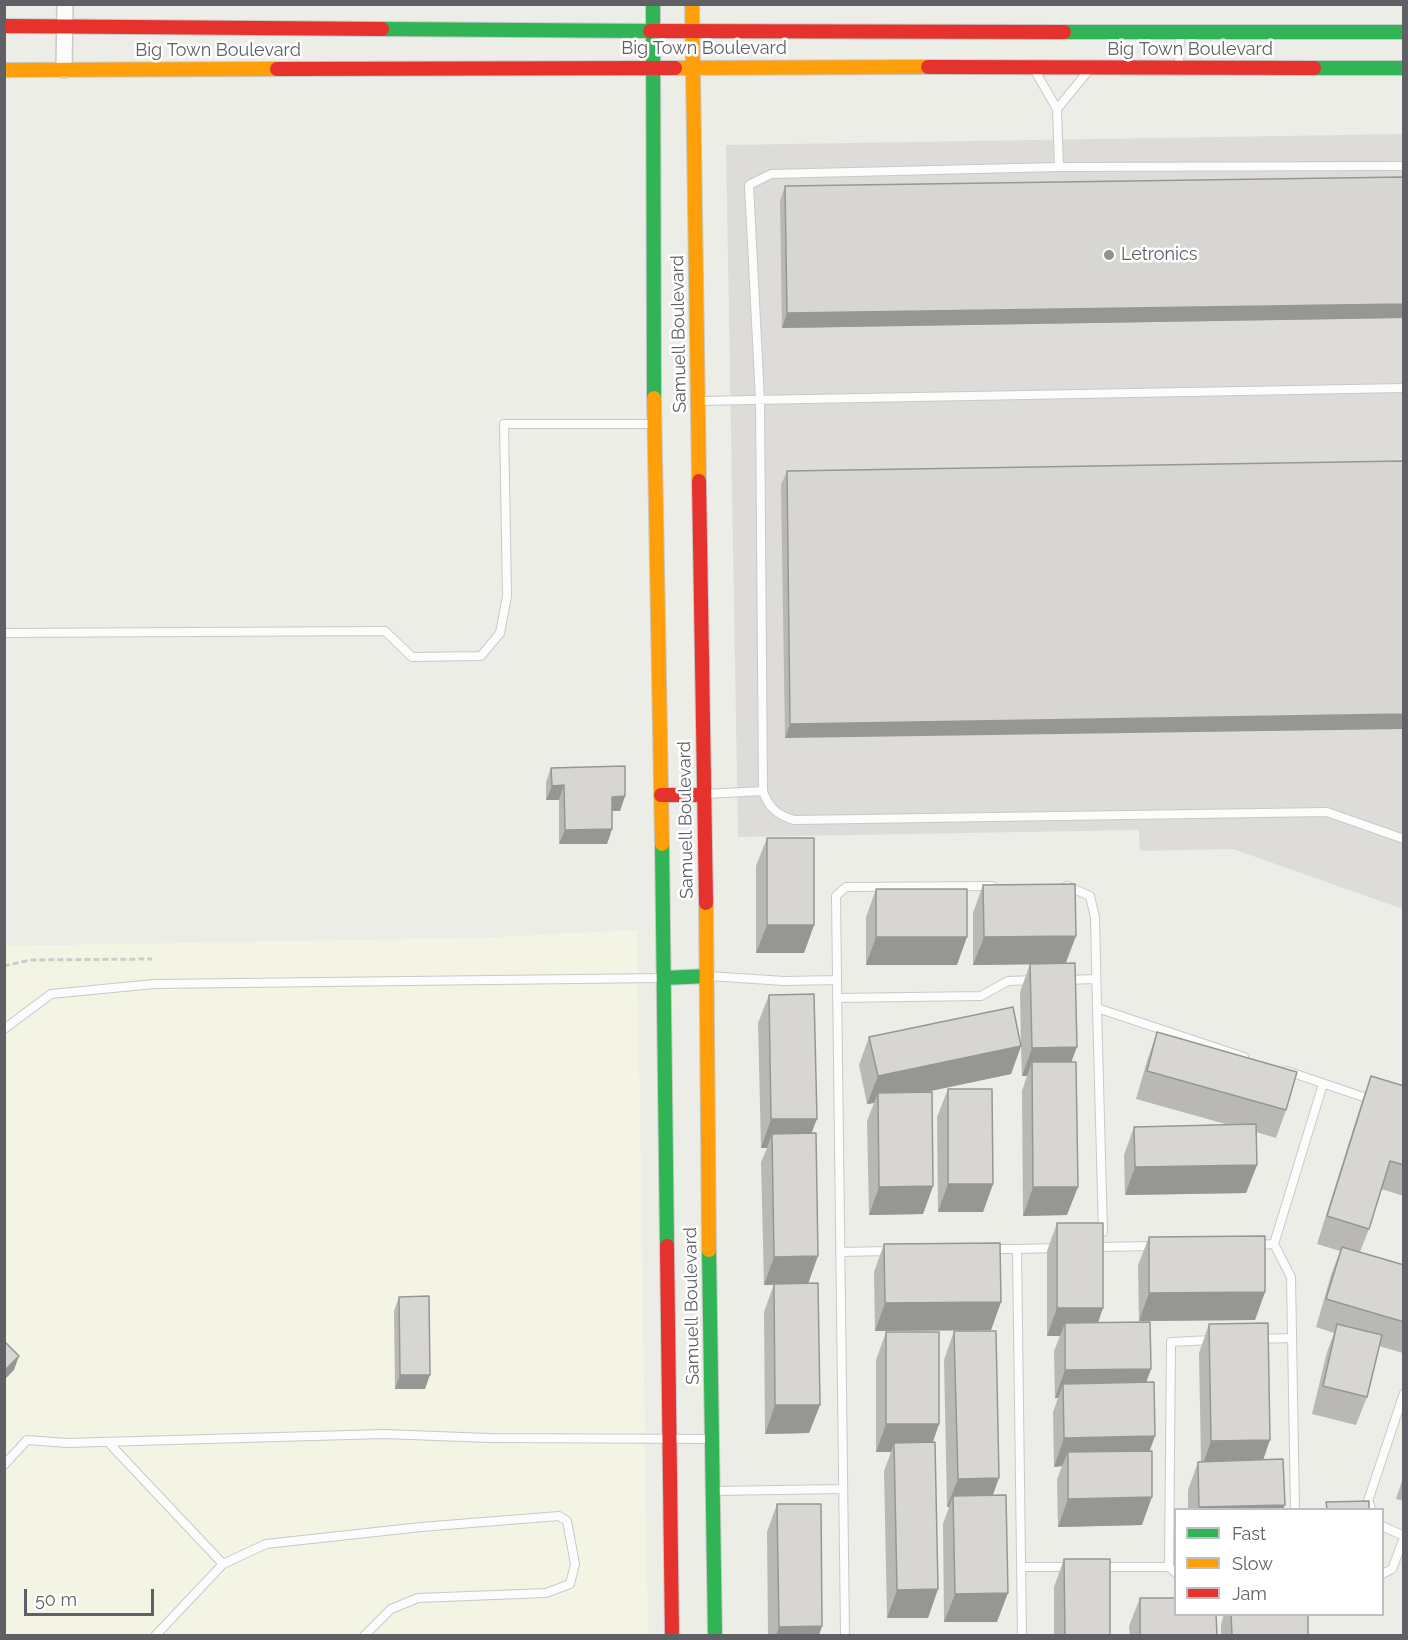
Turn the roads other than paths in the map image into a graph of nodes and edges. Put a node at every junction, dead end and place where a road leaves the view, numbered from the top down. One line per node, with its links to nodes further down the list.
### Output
1 (65, 4): 5 (street)
2 (653, 4): 6 (main road, Samuell Boulevard)
3 (692, 4): 7 (main road, Samuell Boulevard)
4 (4, 26): 5 (main road, Big Town Boulevard)
5 (65, 26): 6 (main road, Big Town Boulevard); 17 (street)
6 (653, 31): 7 (main road, Big Town Boulevard); 12 (main road, Samuell Boulevard)
7 (692, 31): 8 (main road, Big Town Boulevard); 10 (main road, Samuell Boulevard)
8 (1180, 32): 9 (main road, Big Town Boulevard); 14 (lane)
9 (1404, 32)
10 (693, 67): 11 (main road, Big Town Boulevard); 12 (main road, Big Town Boulevard); 23 (main road, Samuell Boulevard)
11 (1033, 67): 13 (main road, Big Town Boulevard); 18 (lane)
12 (654, 68): 17 (main road, Big Town Boulevard); 24 (main road, Samuell Boulevard)
13 (1091, 68): 14 (main road, Big Town Boulevard); 18 (lane)
14 (1179, 68): 15 (main road, Big Town Boulevard)
15 (1404, 68)
16 (4, 70): 17 (main road, Big Town Boulevard)
17 (64, 70)
18 (1057, 109): 20 (lane)
19 (1404, 166): 20 (lane)
20 (1059, 167): 22 (lane)
21 (1404, 388): 22 (lane)
22 (760, 400): 23 (lane); 26 (lane)
23 (698, 401): 28 (main road, Samuell Boulevard)
24 (654, 424): 25 (lane); 27 (main road, Samuell Boulevard)
25 (4, 633)
26 (763, 790): 28 (lane); 29 (lane)
27 (661, 795): 28 (main road); 33 (main road, Samuell Boulevard)
28 (703, 795): 32 (main road, Samuell Boulevard)
29 (1404, 839)
30 (996, 886): 35 (lane)
31 (1054, 886): 34 (lane)
32 (707, 976): 33 (main road); 35 (lane); 59 (main road, Samuell Boulevard)
33 (664, 978): 40 (lane); 60 (main road, Samuell Boulevard)
34 (1096, 979): 37 (lane); 39 (lane)
35 (837, 980): 38 (lane)
36 (1041, 980): 38 (lane)
37 (1052, 980)
38 (837, 998): 54 (lane)
39 (1097, 1008): 41 (lane); 48 (lane)
40 (4, 1029)
41 (1255, 1061)
42 (1278, 1069): 43 (lane)
43 (1323, 1084): 44 (lane); 45 (lane)
44 (1383, 1104)
45 (1274, 1244): 46 (lane); 55 (lane)
46 (1251, 1245)
47 (1160, 1246): 48 (lane)
48 (1103, 1247): 50 (lane)
49 (1071, 1248): 52 (lane)
50 (1092, 1248)
51 (982, 1249): 52 (lane)
52 (1017, 1249): 70 (lane)
53 (899, 1251): 54 (lane)
54 (840, 1252): 63 (lane)
55 (1292, 1338): 56 (lane); 65 (lane)
56 (1248, 1339)
57 (1215, 1340): 73 (lane)
58 (1404, 1393): 66 (lane)
59 (711, 1439): 60 (lane); 64 (main road, Samuell Boulevard)
60 (669, 1440): 61 (lane); 78 (main road, Samuell Boulevard)
61 (108, 1442): 62 (lane); 69 (lane)
62 (4, 1464)
63 (843, 1489): 64 (lane); 80 (lane)
64 (712, 1491): 79 (main road, Samuell Boulevard)
65 (1295, 1508)
66 (1372, 1508)
67 (1384, 1527): 68 (lane)
68 (1404, 1537): 75 (lane)
69 (224, 1564): 76 (lane); 77 (lane)
70 (1021, 1567): 71 (lane); 81 (lane)
71 (1078, 1567)
72 (1089, 1567): 73 (lane)
73 (1169, 1567): 74 (lane)
74 (1174, 1571)
75 (1384, 1573)
76 (155, 1635)
77 (364, 1635)
78 (672, 1635)
79 (715, 1635)
80 (845, 1635)
81 (1022, 1635)

